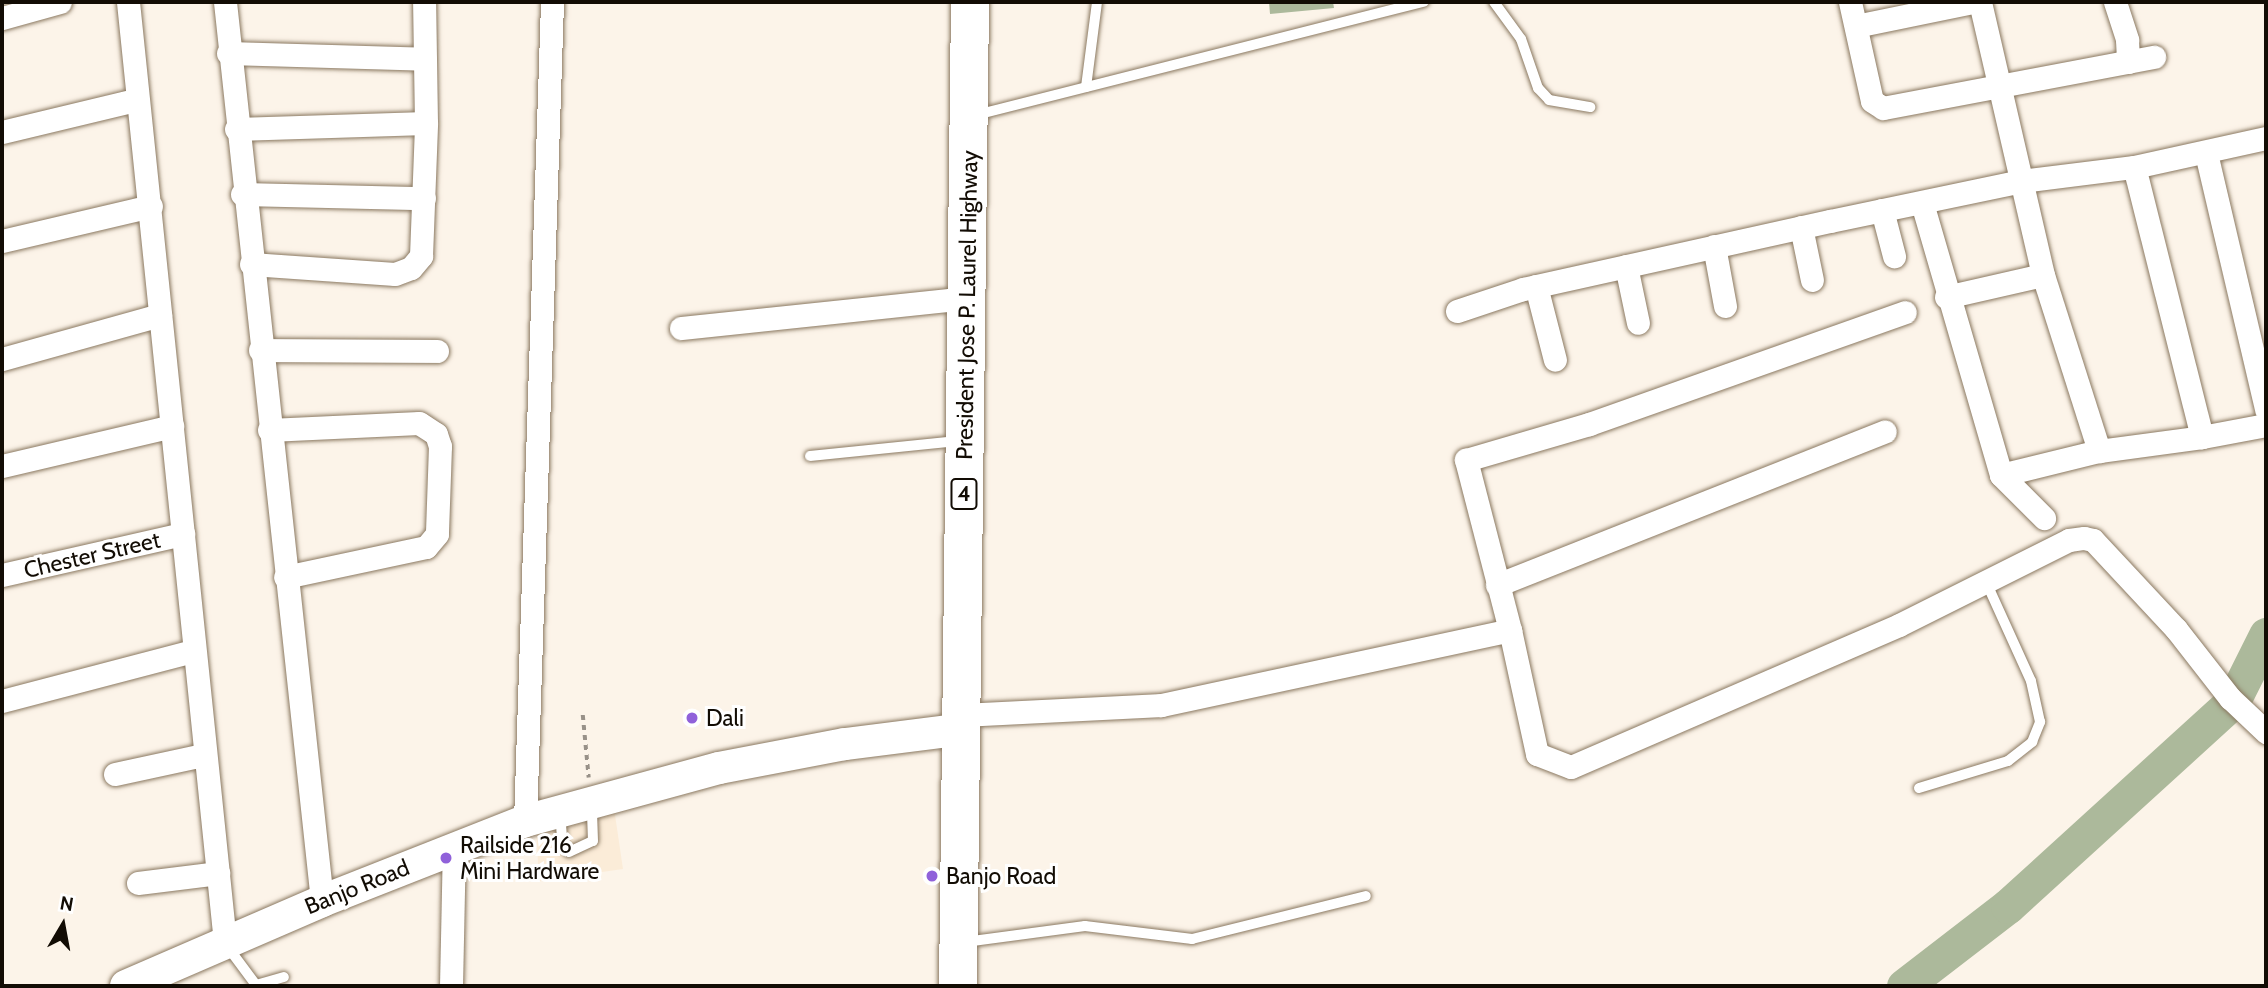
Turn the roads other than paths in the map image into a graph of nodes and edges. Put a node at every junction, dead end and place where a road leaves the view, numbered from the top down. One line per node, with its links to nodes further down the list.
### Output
1 (60, 2): 14 (street)
2 (128, 2): 22 (street)
3 (225, 2): 16 (street)
4 (424, 2): 18 (street)
5 (552, 2): 85 (street)
6 (970, 2): 24 (highway, President Jose P. Laurel Highway / 4)
7 (1097, 2): 20 (lane)
8 (1424, 2): 20 (lane)
9 (1494, 2): 23 (lane)
10 (1850, 2): 15 (street)
11 (1973, 2): 15 (street)
12 (1980, 2): 21 (street)
13 (2115, 2): 19 (street)
14 (2, 18)
15 (1856, 26): 21 (street)
16 (228, 52): 18 (street); 26 (street)
17 (2154, 57): 19 (street)
18 (425, 59): 25 (street)
19 (2128, 62): 21 (street)
20 (1086, 87): 24 (lane)
21 (2000, 89): 31 (street)
22 (135, 100): 27 (street); 35 (street)
23 (1590, 107)
24 (970, 117): 47 (highway, President Jose P. Laurel Highway / 4)
25 (426, 123): 26 (street); 33 (street)
26 (236, 128): 32 (street)
27 (2, 132)
28 (2266, 138): 29 (street)
29 (2206, 153): 30 (street); 58 (street)
30 (2134, 167): 31 (street); 63 (street)
31 (2021, 181): 34 (street); 43 (street)
32 (242, 194): 33 (street); 41 (street)
33 (424, 198): 41 (street)
34 (1922, 203): 36 (street); 46 (street)
35 (150, 206): 38 (street); 51 (street)
36 (1882, 210): 37 (street); 40 (street)
37 (1801, 227): 39 (street); 44 (street)
38 (2, 241)
39 (1714, 246): 42 (street); 48 (street)
40 (1894, 256)
41 (250, 264): 54 (street)
42 (1626, 266): 45 (street); 52 (street)
43 (2043, 275): 46 (street); 65 (street)
44 (1812, 280)
45 (1536, 286): 49 (street); 57 (street)
46 (1946, 297): 68 (street)
47 (968, 298): 53 (street); 64 (highway, President Jose P. Laurel Highway / 4)
48 (1725, 306)
49 (1457, 310)
50 (1905, 312): 74 (street)
51 (160, 314): 56 (street); 60 (street)
52 (1638, 323)
53 (681, 328)
54 (260, 350): 55 (street); 61 (street)
55 (437, 351)
56 (2, 359)
57 (1555, 360)
58 (2266, 409)
59 (2266, 425): 63 (street)
60 (172, 426): 67 (street); 70 (street)
61 (269, 430): 72 (street); 72 (street)
62 (1885, 431): 74 (street)
63 (2202, 437): 65 (street)
64 (964, 441): 66 (lane); 78 (highway, President Jose P. Laurel Highway / 4)
65 (2099, 451): 68 (street)
66 (810, 456)
67 (2, 466)
68 (2001, 475): 69 (street)
69 (2044, 518)
70 (183, 534): 71 (street, Chester Street); 76 (street)
71 (2, 575)
72 (285, 577): 90 (street)
73 (1986, 582): 75 (street); 79 (street); 82 (lane)
74 (1497, 586): 75 (street)
75 (1510, 631): 78 (street)
76 (193, 650): 77 (street); 80 (street)
77 (2, 701)
78 (963, 722): 83 (street, Banjo Road); 92 (highway, President Jose P. Laurel Highway / 4)
79 (2258, 725)
80 (203, 755): 81 (street); 87 (street)
81 (115, 774)
82 (1919, 789)
83 (592, 801): 84 (street, Banjo Road); 84 (lane)
84 (560, 811): 85 (street, Banjo Road)
85 (525, 821): 86 (street, Banjo Road)
86 (454, 848): 90 (street, Banjo Road); 95 (street)
87 (219, 873): 88 (street); 91 (street)
88 (138, 883)
89 (1366, 897): 92 (lane)
90 (322, 901): 91 (street, Banjo Road)
91 (225, 943): 93 (lane); 94 (street, Banjo Road)
92 (959, 943): 96 (highway, President Jose P. Laurel Highway / 4)
93 (284, 977)
94 (126, 986)
95 (451, 986)
96 (958, 986)

